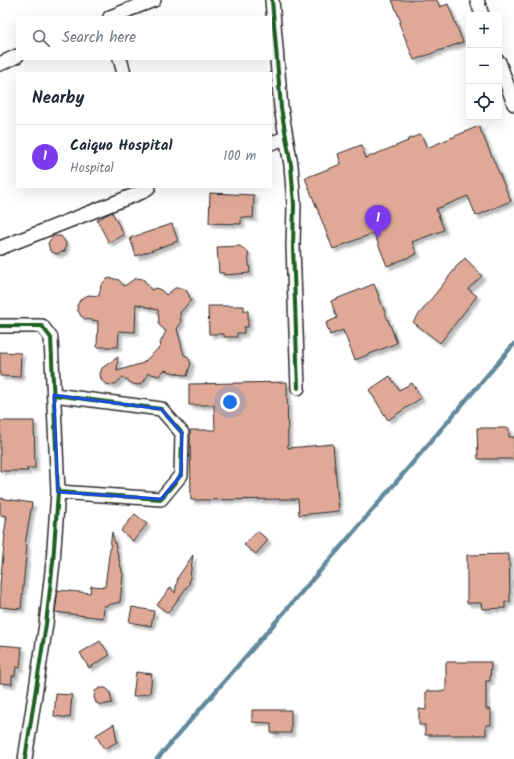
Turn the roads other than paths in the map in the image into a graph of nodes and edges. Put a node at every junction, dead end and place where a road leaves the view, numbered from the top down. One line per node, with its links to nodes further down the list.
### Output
1 (154, 0): 5 (street)
2 (272, 0): 12 (street)
3 (477, 0): 4 (street)
4 (481, 12)
5 (113, 16)
6 (16, 56): 8 (street)
7 (120, 60): 10 (street)
8 (0, 64)
9 (502, 70): 11 (street)
10 (124, 72)
11 (514, 104)
12 (286, 138): 13 (street); 17 (street)
13 (272, 143)
14 (148, 188): 15 (street)
15 (0, 248)
16 (0, 326): 18 (street)
17 (298, 388)
18 (54, 395): 19 (street); 19 (street)
19 (58, 492): 20 (street)
20 (25, 759)

